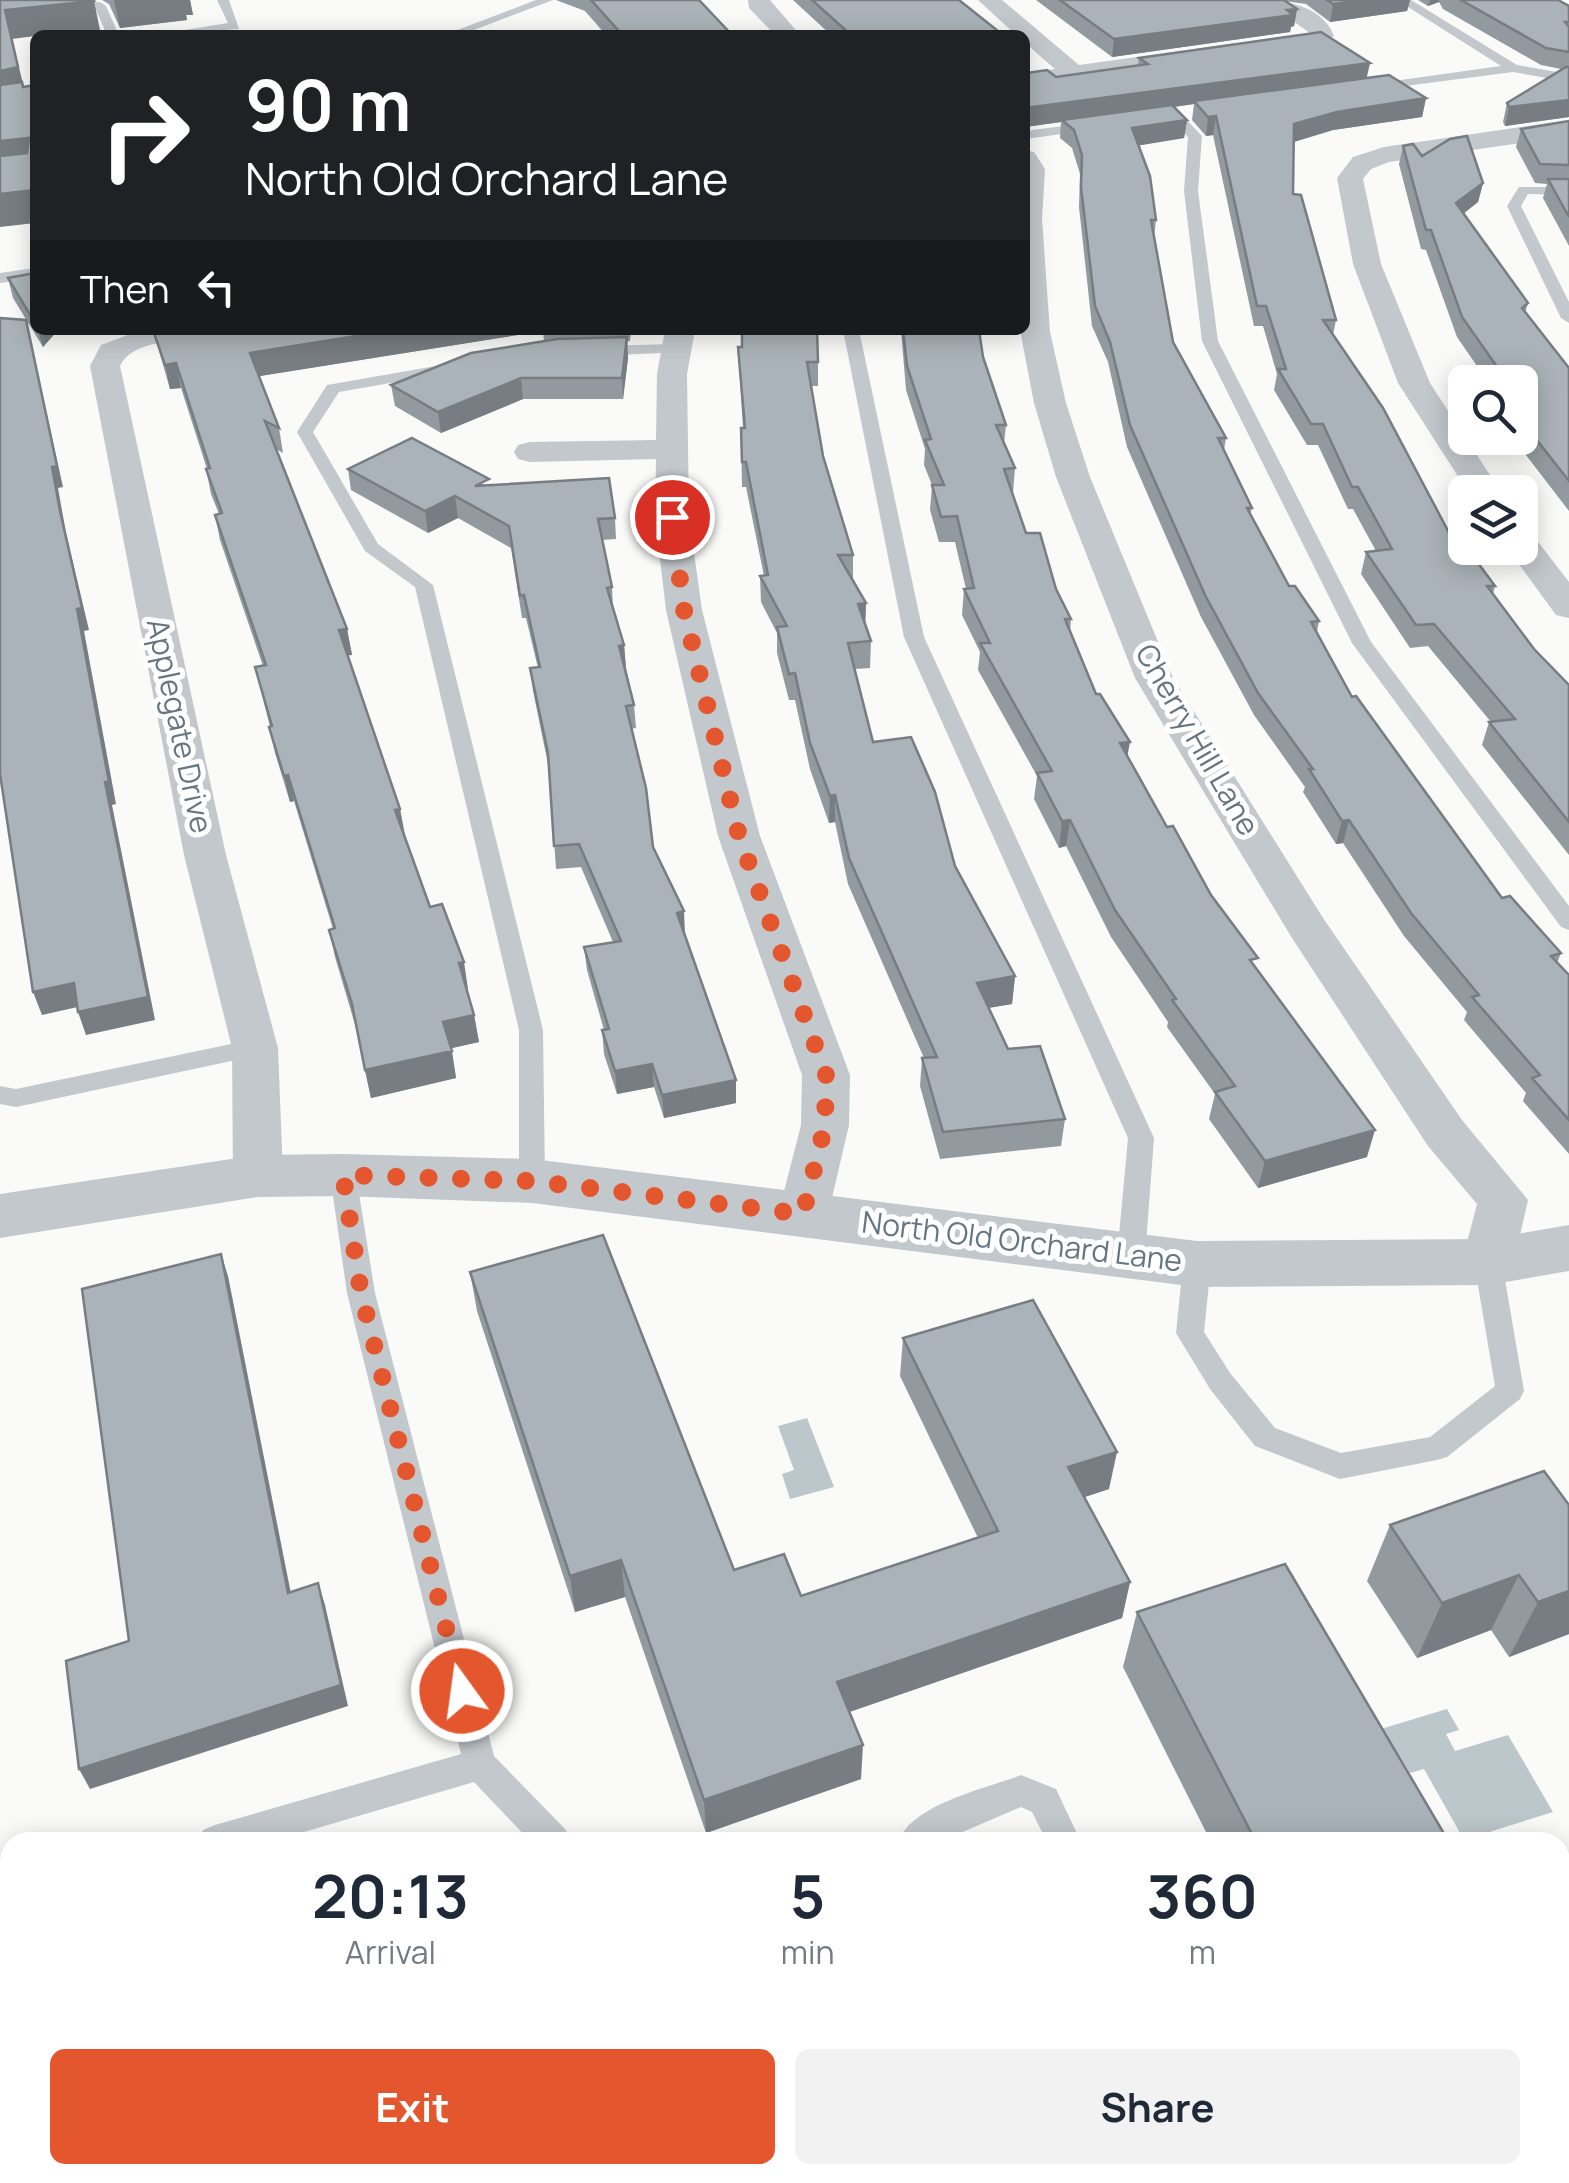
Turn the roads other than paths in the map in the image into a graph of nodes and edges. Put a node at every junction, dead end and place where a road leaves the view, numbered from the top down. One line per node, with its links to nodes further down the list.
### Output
1 (223, 0): 9 (lane)
2 (547, 0): 10 (lane)
3 (759, 0): 11 (street)
4 (989, 0): 12 (street)
5 (1274, 0): 15 (street)
6 (1402, 0): 14 (lane)
7 (0, 16): 8 (lane)
8 (111, 30)
9 (202, 30)
10 (464, 30)
11 (783, 30)
12 (1024, 30)
13 (1030, 35): 15 (street)
14 (1513, 68): 16 (lane); 18 (lane)
15 (1075, 74): 17 (street)
16 (1569, 78)
17 (1030, 79)
18 (1362, 89)
19 (1174, 115): 38 (lane)
20 (1118, 123): 22 (lane)
21 (1569, 128): 35 (street)
22 (1030, 135)
23 (1569, 191): 27 (lane)
24 (1030, 269): 48 (street, Cherry Hill Lane)
25 (30, 274): 26 (lane)
26 (0, 278)
27 (1569, 318)
28 (160, 335): 39 (street, Applegate Drive)
29 (852, 335): 47 (lane)
30 (678, 340): 31 (lane); 33 (street)
31 (578, 351)
32 (483, 364): 43 (lane)
33 (672, 450): 34 (street); 44 (street)
34 (530, 452)
35 (1472, 475)
36 (1538, 564): 37 (street)
37 (1569, 606)
38 (1569, 922)
39 (255, 1048): 40 (lane); 42 (street, Applegate Drive)
40 (0, 1095)
41 (343, 1175): 42 (street, North Old Orchard Lane); 43 (street, North Old Orchard Lane); 50 (lane)
42 (258, 1176): 45 (street, North Old Orchard Lane)
43 (532, 1181): 44 (street, North Old Orchard Lane)
44 (803, 1214): 47 (street, North Old Orchard Lane)
45 (0, 1216)
46 (1569, 1248): 48 (street, North Old Orchard Lane)
47 (1130, 1256): 49 (street, North Old Orchard Lane)
48 (1488, 1262): 49 (street, North Old Orchard Lane); 49 (lane)
49 (1197, 1264)
50 (480, 1764): 51 (lane); 52 (lane)
51 (249, 1832)
52 (545, 1832)
53 (926, 1832): 54 (lane)
54 (1059, 1832)

